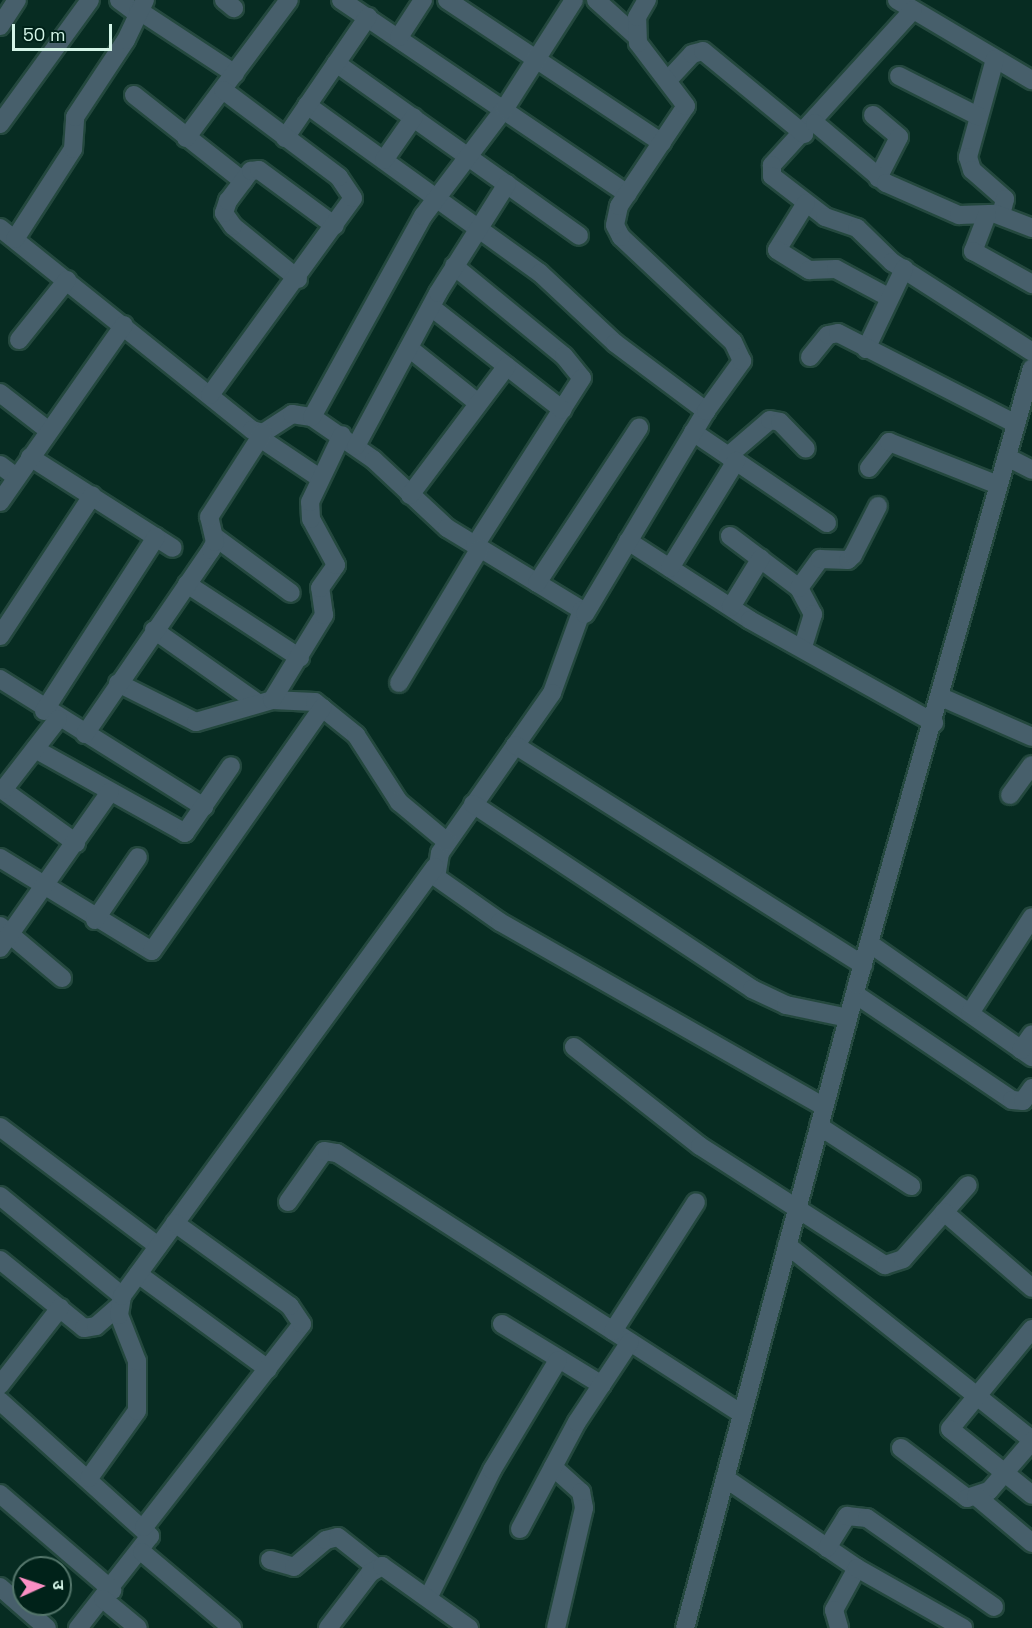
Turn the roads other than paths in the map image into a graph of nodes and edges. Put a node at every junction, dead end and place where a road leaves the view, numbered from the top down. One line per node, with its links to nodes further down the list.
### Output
1 (17, 0): 14 (street)
2 (90, 0): 31 (street)
3 (119, 0): 12 (street)
4 (289, 0): 20 (street)
5 (342, 0): 13 (street)
6 (423, 0): 16 (street)
7 (447, 0): 18 (street)
8 (596, 0): 15 (street)
9 (647, 0): 15 (street)
10 (572, 1): 18 (street)
11 (907, 4): 17 (street); 32 (street)
12 (140, 8): 20 (street); 50 (street)
13 (368, 17): 16 (street); 19 (street)
14 (0, 26)
15 (636, 36): 22 (street)
16 (399, 37): 27 (street)
17 (995, 59): 23 (street); 29 (street)
18 (536, 60): 27 (street); 35 (street)
19 (336, 63): 26 (street); 30 (street)
20 (235, 74): 24 (street)
21 (899, 76): 29 (street)
22 (668, 80): 32 (street); 35 (street)
23 (1032, 80)
24 (223, 90): 33 (street); 34 (street)
25 (134, 95): 33 (street)
26 (307, 105): 34 (street); 37 (street)
27 (505, 108): 36 (street); 41 (street)
28 (873, 115): 38 (street)
29 (978, 116): 44 (street)
30 (414, 117): 36 (street); 37 (street)
31 (0, 124)
32 (809, 129): 38 (street); 43 (street)
33 (186, 138): 39 (street)
34 (285, 138): 45 (street)
35 (662, 143): 41 (street)
36 (468, 157): 40 (street); 42 (street)
37 (384, 159): 42 (street)
38 (878, 177): 44 (street)
39 (243, 181): 45 (street); 53 (street)
40 (507, 184): 46 (street); 49 (street)
41 (627, 194): 70 (street)
42 (437, 198): 46 (street); 71 (street)
43 (806, 203): 52 (street); 56 (street)
44 (994, 215): 48 (street); 55 (street)
45 (335, 226): 53 (street)
46 (479, 226): 51 (street); 70 (street)
47 (0, 228): 50 (street)
48 (1032, 228)
49 (579, 236)
50 (15, 239): 54 (street)
51 (454, 266): 57 (street); 69 (street)
52 (904, 270): 56 (street); 62 (street)
53 (298, 279): 67 (street)
54 (67, 280): 58 (street); 59 (street)
55 (1032, 284)
56 (890, 298): 61 (street)
57 (431, 307): 60 (street); 64 (street)
58 (124, 325): 67 (street); 74 (street)
59 (19, 340)
60 (409, 348): 68 (street); 77 (street)
61 (866, 349): 63 (street); 72 (street)
62 (1032, 352)
63 (810, 357)
64 (507, 366): 68 (street); 69 (street)
65 (1032, 368): 72 (street)
66 (0, 393): 74 (street)
67 (210, 395): 76 (street)
68 (478, 403): 88 (street)
69 (563, 410): 97 (street)
70 (706, 411): 75 (street)
71 (312, 417): 76 (street); 77 (street)
72 (1016, 424): 80 (street)
73 (639, 428): 101 (street)
74 (49, 431): 79 (street)
75 (693, 432): 81 (street); 96 (street)
76 (262, 436): 86 (street); 95 (street)
77 (349, 440): 86 (street); 88 (street)
78 (806, 449): 81 (street)
79 (30, 457): 85 (street); 89 (street)
80 (1007, 457): 84 (street); 87 (street)
81 (732, 459): 92 (street); 100 (street)
82 (0, 465): 85 (street)
83 (869, 468): 87 (street)
84 (1032, 470)
85 (16, 477): 90 (street)
86 (318, 477): 110 (street)
87 (998, 485): 114 (street)
88 (410, 495): 97 (street)
89 (92, 496): 94 (street); 108 (street)
90 (0, 502)
91 (878, 506): 103 (street)
92 (827, 523)
93 (730, 536): 99 (street)
94 (156, 537): 98 (street); 117 (street)
95 (214, 537): 102 (street); 104 (street)
96 (628, 541): 100 (street); 106 (street)
97 (478, 547): 101 (street); 113 (street)
98 (173, 548)
99 (761, 558): 103 (street); 105 (street)
100 (670, 568): 105 (street)
101 (537, 583): 106 (street)
102 (187, 584): 107 (street); 110 (street)
103 (799, 588): 109 (street)
104 (291, 593)
105 (731, 607): 109 (street)
106 (585, 614): 121 (street)
107 (154, 630): 112 (street); 115 (street)
108 (0, 636)
109 (802, 647): 118 (street)
110 (300, 658): 115 (street)
111 (0, 679): 117 (street)
112 (118, 683): 115 (street); 119 (street)
113 (399, 683)
114 (941, 697): 118 (street); 120 (street)
115 (265, 702): 116 (street)
116 (322, 708): 130 (street); 137 (street)
117 (51, 715): 119 (street); 122 (street)
118 (934, 723): 139 (street)
119 (85, 734): 129 (street)
120 (1032, 736)
121 (515, 745): 128 (street); 140 (street)
122 (35, 749): 125 (street); 126 (street)
123 (1032, 765): 127 (street)
124 (231, 766): 129 (street)
125 (1, 789): 131 (street)
126 (110, 792): 129 (street); 131 (street)
127 (1010, 795)
128 (473, 804): 130 (street); 144 (street)
129 (204, 807)
130 (447, 842): 134 (street)
131 (76, 843): 135 (street)
132 (138, 857): 137 (street)
133 (0, 858): 135 (street)
134 (435, 867): 149 (street); 159 (street)
135 (43, 886): 137 (street); 138 (street)
136 (1032, 917): 143 (street)
137 (95, 920)
138 (4, 936): 141 (street)
139 (869, 943): 140 (street); 143 (street)
140 (863, 965): 142 (street)
141 (62, 978)
142 (855, 994): 144 (street); 148 (street)
143 (970, 1013): 147 (street)
144 (848, 1018): 149 (street)
145 (1032, 1034): 147 (street)
146 (574, 1047): 157 (street)
147 (1027, 1053)
148 (1032, 1088)
149 (824, 1107): 150 (street)
150 (819, 1126): 153 (street); 157 (street)
151 (2, 1133): 161 (street)
152 (968, 1185): 158 (street)
153 (911, 1186)
154 (0, 1196): 165 (street)
155 (288, 1202): 169 (street)
156 (696, 1202): 169 (street)
157 (797, 1208): 158 (street); 160 (street)
158 (944, 1212): 164 (street)
159 (175, 1223): 161 (street); 172 (street)
160 (787, 1245): 175 (street); 177 (street)
161 (158, 1246): 163 (street)
162 (4, 1270): 166 (street)
163 (138, 1274): 165 (street); 172 (street)
164 (1032, 1288)
165 (121, 1301): 166 (street); 182 (street)
166 (60, 1308): 173 (street)
167 (502, 1324): 171 (street)
168 (1032, 1329): 175 (street)
169 (613, 1331): 170 (street)
170 (630, 1342): 174 (street); 177 (street)
171 (558, 1360): 174 (street); 197 (street)
172 (268, 1369): 187 (street)
173 (0, 1385)
174 (602, 1385): 180 (street)
175 (976, 1394): 178 (street); 181 (street)
176 (0, 1401): 182 (street)
177 (742, 1414): 183 (street)
178 (1032, 1441): 181 (street)
179 (901, 1448): 186 (street)
180 (553, 1467): 188 (street); 205 (street)
181 (1004, 1475): 185 (street); 186 (street)
182 (89, 1478): 187 (street)
183 (725, 1478): 190 (street); 206 (street)
184 (0, 1494): 196 (street)
185 (1032, 1495)
186 (976, 1496): 189 (street)
187 (144, 1527): 191 (street)
188 (520, 1529)
189 (1032, 1543)
190 (827, 1548): 194 (street); 198 (street)
191 (142, 1552): 196 (street); 202 (street)
192 (270, 1560): 193 (street)
193 (376, 1567): 197 (street); 203 (street)
194 (857, 1568): 207 (street); 208 (street)
195 (0, 1587): 199 (street)
196 (107, 1594): 200 (street); 201 (street)
197 (428, 1598): 204 (street)
198 (994, 1607)
199 (47, 1628)
200 (78, 1628)
201 (138, 1628)
202 (232, 1628)
203 (328, 1628)
204 (469, 1628)
205 (556, 1628)
206 (685, 1628)
207 (839, 1628)
208 (963, 1628)

